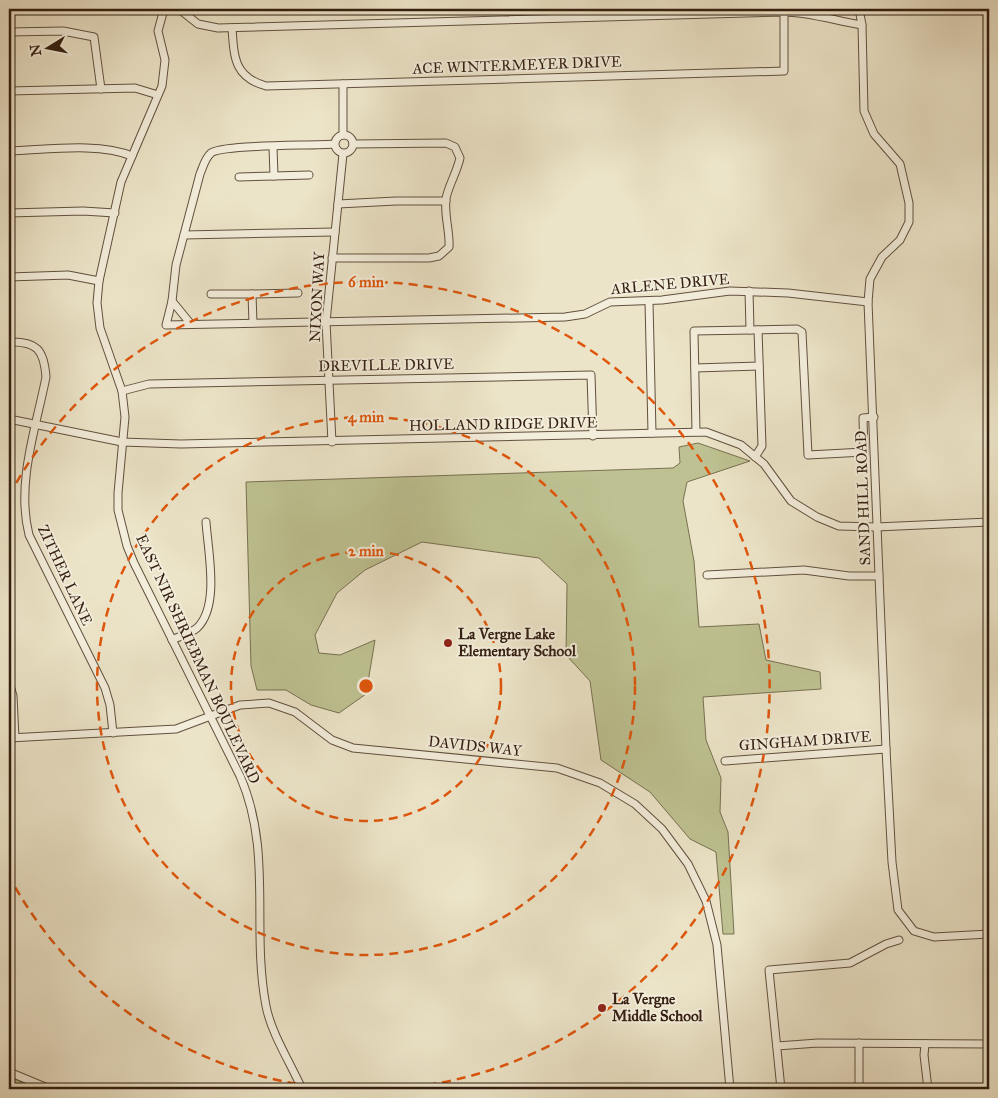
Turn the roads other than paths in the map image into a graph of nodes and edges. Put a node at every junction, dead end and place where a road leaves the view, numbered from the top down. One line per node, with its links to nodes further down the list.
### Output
1 (164, 9): 11 (street, EAST NIR SHRIEBMAN BOULEVARD)
2 (179, 9): 6 (street)
3 (859, 9): 5 (street, SAND HILL ROAD)
4 (784, 12): 5 (street); 6 (street); 8 (street, ACE WINTERMEYER DRIVE)
5 (862, 25): 37 (street, SAND HILL ROAD)
6 (232, 28): 8 (street, ACE WINTERMEYER DRIVE)
7 (9, 32): 9 (street)
8 (343, 84): 12 (street)
9 (101, 88): 10 (street); 11 (street)
10 (9, 91)
11 (158, 95): 18 (street, EAST NIR SHRIEBMAN BOULEVARD)
12 (343, 135): 13 (street); 14 (street)
13 (334, 144): 15 (street); 17 (street)
14 (353, 144): 17 (street); 22 (street)
15 (273, 147): 20 (street); 27 (street)
16 (9, 151): 18 (street)
17 (343, 154): 23 (street, NIXON WAY)
18 (132, 156): 25 (street, EAST NIR SHRIEBMAN BOULEVARD)
19 (309, 175): 20 (street)
20 (274, 176): 21 (street)
21 (239, 177)
22 (446, 201): 23 (street); 28 (street)
23 (338, 204): 26 (street, NIXON WAY)
24 (9, 213): 25 (street)
25 (114, 213): 30 (street, EAST NIR SHRIEBMAN BOULEVARD)
26 (335, 232): 27 (street); 28 (street, NIXON WAY)
27 (184, 235): 36 (street)
28 (332, 258): 38 (street, NIXON WAY)
29 (9, 277): 30 (street)
30 (99, 281): 46 (street, EAST NIR SHRIEBMAN BOULEVARD)
31 (749, 291): 35 (street, ARLENE DRIVE); 37 (street, ARLENE DRIVE); 41 (street)
32 (298, 293): 34 (street)
33 (210, 294): 34 (street)
34 (252, 294): 40 (street)
35 (649, 300): 38 (street, ARLENE DRIVE); 51 (street)
36 (172, 301): 39 (street); 39 (street, ARLENE DRIVE)
37 (868, 302): 47 (street, SAND HILL ROAD)
38 (326, 322): 40 (street, ARLENE DRIVE); 45 (street, NIXON WAY)
39 (190, 323): 40 (street, ARLENE DRIVE)
40 (253, 323)
41 (754, 330): 43 (street); 44 (street); 47 (street)
42 (9, 342): 49 (street, ZITHER LANE)
43 (759, 366): 44 (street); 55 (street)
44 (694, 368): 50 (street)
45 (330, 380): 46 (street, DREVILLE DRIVE); 52 (street, DREVILLE DRIVE); 54 (street, NIXON WAY)
46 (122, 391): 53 (street, EAST NIR SHRIEBMAN BOULEVARD)
47 (874, 417): 58 (street, SAND HILL ROAD)
48 (9, 419): 49 (street, HOLLAND RIDGE DRIVE)
49 (37, 424): 53 (street, HOLLAND RIDGE DRIVE); 64 (street, ZITHER LANE)
50 (696, 432): 51 (street, HOLLAND RIDGE DRIVE); 55 (street, HOLLAND RIDGE DRIVE)
51 (652, 433): 52 (street, HOLLAND RIDGE DRIVE)
52 (593, 436): 54 (street, HOLLAND RIDGE DRIVE)
53 (122, 442): 54 (street, HOLLAND RIDGE DRIVE); 61 (street, EAST NIR SHRIEBMAN BOULEVARD)
54 (332, 442)
55 (755, 457): 58 (street, HOLLAND RIDGE DRIVE)
56 (206, 522): 61 (street)
57 (989, 522): 58 (street, HOLLAND RIDGE DRIVE)
58 (876, 527): 60 (street, SAND HILL ROAD)
59 (707, 575): 60 (street)
60 (880, 576): 66 (street, SAND HILL ROAD)
61 (172, 640): 63 (street, EAST NIR SHRIEBMAN BOULEVARD)
62 (9, 682): 65 (street)
63 (210, 715): 64 (street, DAVIDS WAY); 76 (street, EAST NIR SHRIEBMAN BOULEVARD); 77 (street, DAVIDS WAY)
64 (113, 733): 65 (street, DAVIDS WAY)
65 (12, 738)
66 (886, 749): 67 (street, GINGHAM DRIVE); 68 (street, SAND HILL ROAD)
67 (725, 760)
68 (989, 934)
69 (899, 940): 73 (street)
70 (859, 1043): 71 (street); 73 (street); 79 (street)
71 (925, 1044): 72 (street); 80 (street)
72 (989, 1044)
73 (777, 1046): 78 (street)
74 (9, 1072): 75 (street)
75 (50, 1089)
76 (302, 1089)
77 (730, 1089)
78 (781, 1089)
79 (859, 1089)
80 (928, 1089)

